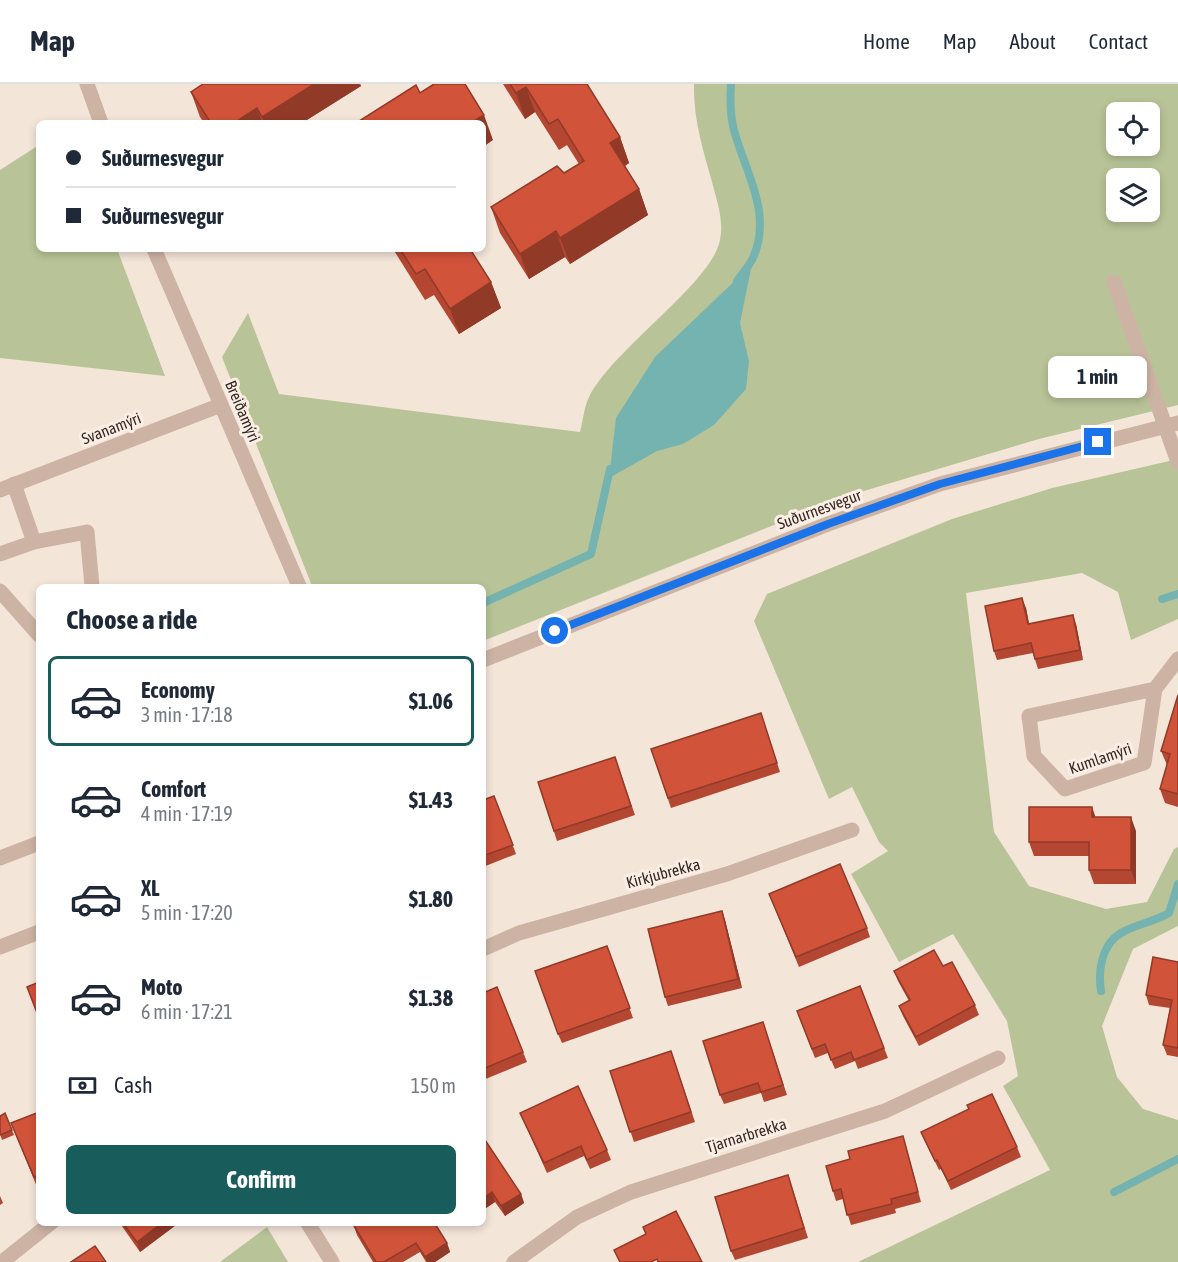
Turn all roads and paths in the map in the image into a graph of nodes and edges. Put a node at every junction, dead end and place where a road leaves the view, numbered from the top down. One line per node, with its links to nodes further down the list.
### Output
1 (87, 84): 2 (street)
2 (100, 120)
3 (155, 252): 5 (street, Breiðamýri)
4 (1114, 282): 6 (street)
5 (221, 405): 8 (street, Svanamýri); 12 (street, Breiðamýri)
6 (1171, 424): 7 (street); 15 (street, Suðurnesvegur)
7 (1178, 462)
8 (7, 487): 9 (street, Svanamýri)
9 (34, 542): 10 (street); 11 (street)
10 (0, 554)
11 (92, 584)
12 (298, 584)
13 (0, 591): 14 (street)
14 (36, 632)
15 (486, 659)
16 (1178, 659): 17 (street, Kumlamýri)
17 (1155, 689): 17 (street, Kumlamýri)
18 (852, 830): 23 (street, Kirkjubrekka)
19 (36, 844): 20 (street)
20 (0, 858)
21 (36, 933): 22 (street)
22 (0, 948)
23 (486, 948)
24 (998, 1058): 29 (street, Tjarnarbrekka)
25 (47, 1226): 27 (street)
26 (310, 1226): 28 (street)
27 (2, 1262)
28 (332, 1262)
29 (514, 1262)

